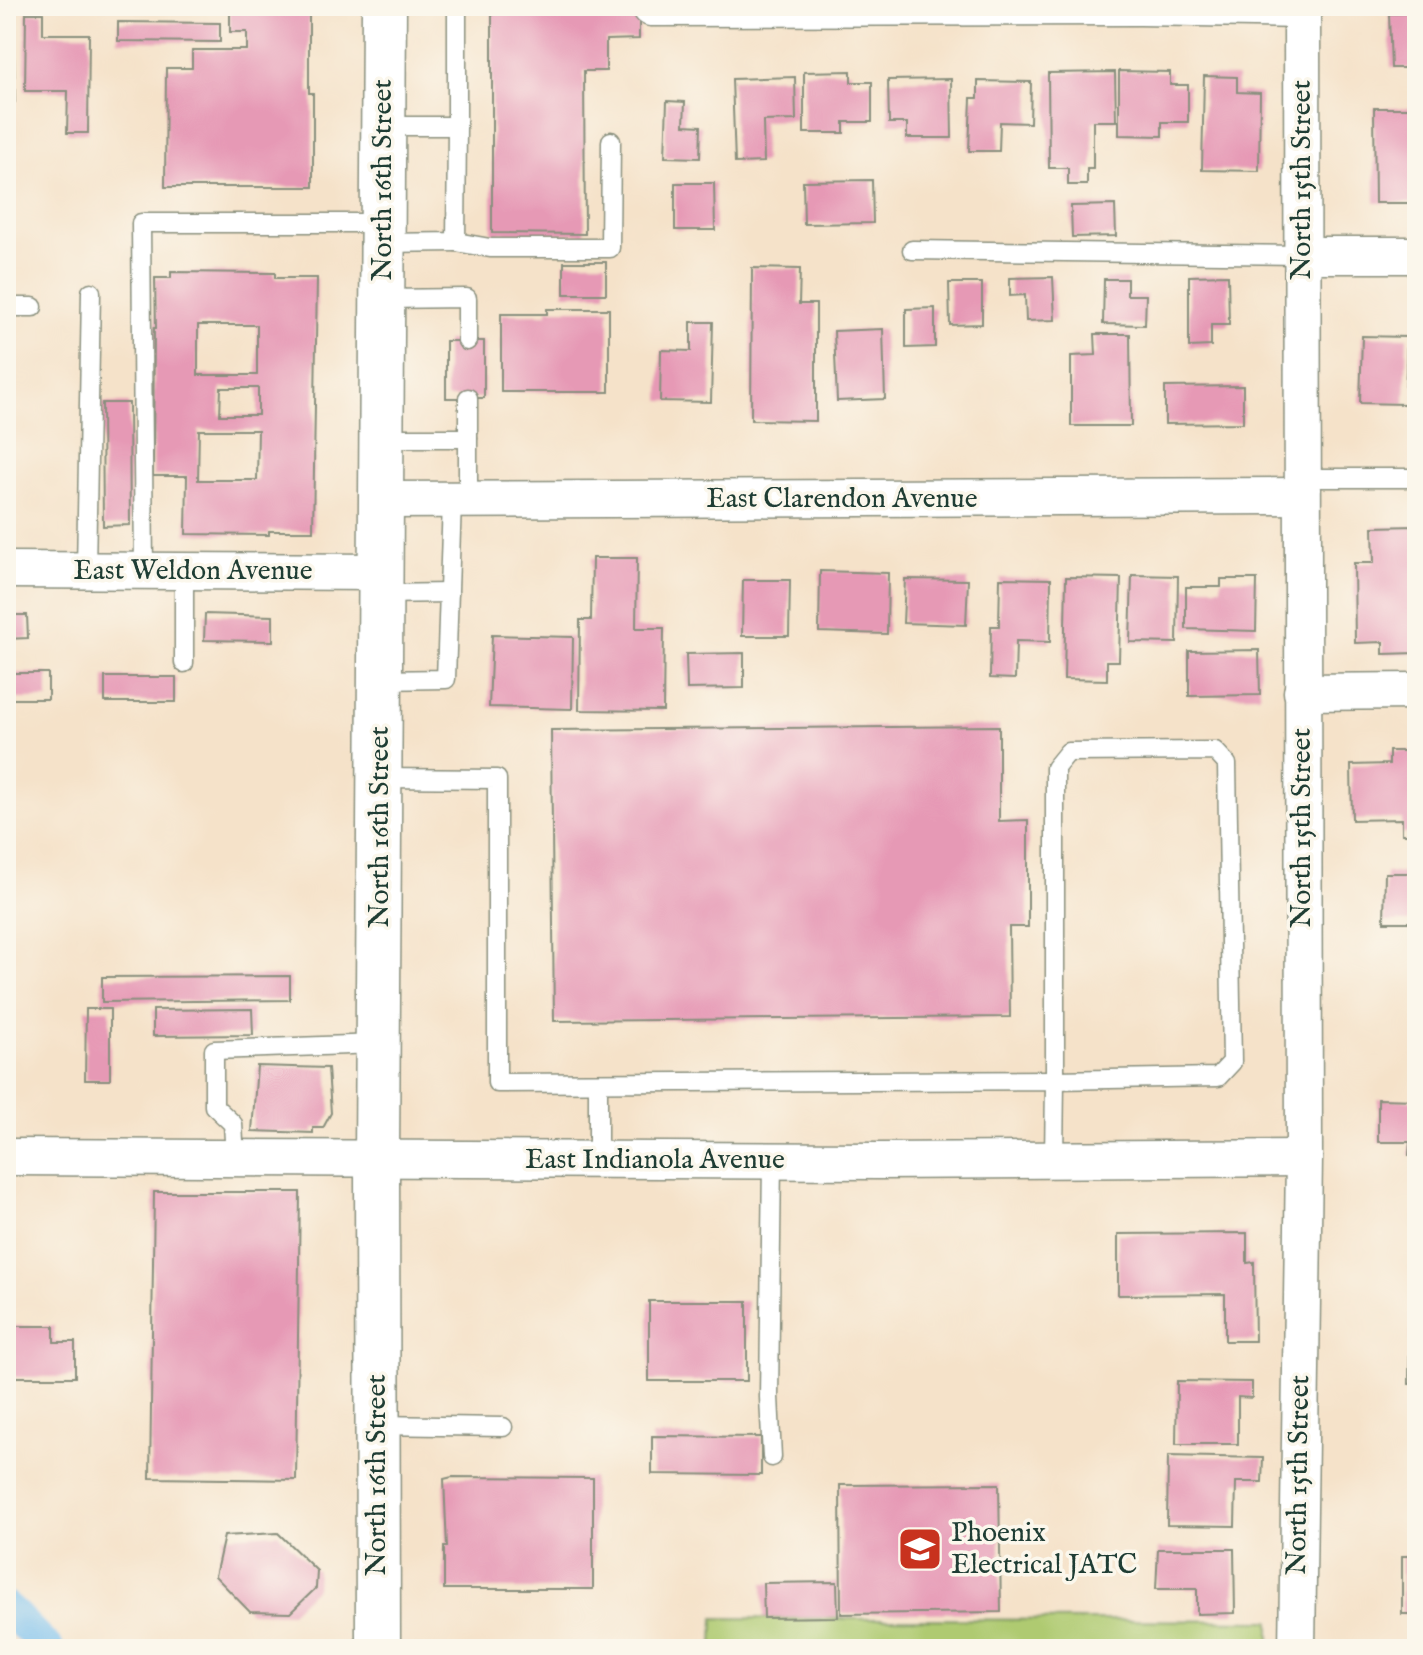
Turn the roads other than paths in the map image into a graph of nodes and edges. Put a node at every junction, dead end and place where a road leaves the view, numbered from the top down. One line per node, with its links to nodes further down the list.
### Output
1 (384, 6): 5 (main road, North 16th Street)
2 (457, 6): 6 (lane)
3 (651, 8): 4 (street)
4 (1302, 8): 11 (street, North 15th Street)
5 (383, 126): 6 (lane); 8 (main road, North 16th Street)
6 (457, 126): 9 (lane)
7 (611, 141): 9 (lane)
8 (382, 233): 9 (lane); 14 (main road, North 16th Street); 27 (lane)
9 (456, 242)
10 (912, 250): 11 (lane)
11 (1301, 255): 12 (street); 22 (street, North 15th Street)
12 (1417, 255)
13 (91, 292): 26 (lane)
14 (382, 299): 17 (lane); 19 (main road, North 16th Street)
15 (6, 307): 16 (lane)
16 (33, 307)
17 (467, 341)
18 (468, 398): 20 (lane)
19 (382, 438): 20 (lane); 23 (main road, North 16th Street)
20 (468, 438): 24 (lane)
21 (1417, 478): 22 (lane)
22 (1302, 487): 24 (street, East Clarendon Avenue); 34 (street, North 15th Street)
23 (382, 500): 24 (street, East Clarendon Avenue); 29 (main road, North 16th Street)
24 (460, 501): 30 (lane)
25 (6, 570): 26 (street, East Weldon Avenue)
26 (86, 570): 27 (street, East Weldon Avenue)
27 (144, 571): 28 (street, East Weldon Avenue)
28 (184, 571): 29 (street, East Weldon Avenue); 31 (lane)
29 (380, 583): 30 (lane); 32 (main road, North 16th Street)
30 (449, 593): 32 (lane)
31 (184, 663)
32 (380, 680): 35 (main road, North 16th Street)
33 (1417, 691): 34 (street)
34 (1302, 692): 41 (street, North 15th Street)
35 (380, 778): 36 (main road, North 16th Street); 38 (lane)
36 (378, 1044): 40 (lane); 42 (main road, North 16th Street)
37 (1055, 1080): 37 (lane); 38 (lane); 44 (lane)
38 (598, 1083): 43 (lane)
39 (6, 1157): 40 (street, East Indianola Avenue)
40 (235, 1158): 42 (street, East Indianola Avenue)
41 (1304, 1158): 44 (street, East Indianola Avenue); 50 (street, North 15th Street)
42 (377, 1159): 43 (street, East Indianola Avenue); 46 (main road, North 16th Street)
43 (598, 1160): 45 (street, East Indianola Avenue)
44 (1054, 1160): 45 (street, East Indianola Avenue)
45 (772, 1161): 48 (lane)
46 (377, 1425): 47 (lane); 49 (main road, North 16th Street)
47 (503, 1427)
48 (772, 1457)
49 (378, 1649)
50 (1297, 1649)

